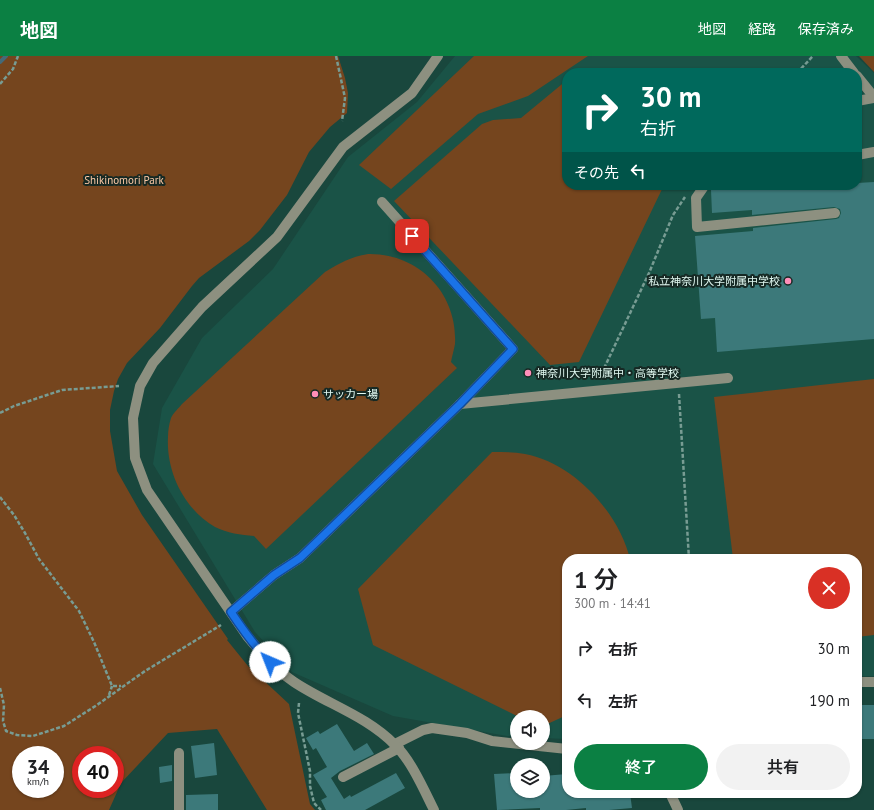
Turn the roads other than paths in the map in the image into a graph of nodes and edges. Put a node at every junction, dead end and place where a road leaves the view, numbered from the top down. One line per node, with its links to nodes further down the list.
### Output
1 (438, 56): 14 (street)
2 (841, 56): 3 (street)
3 (850, 68)
4 (862, 82): 5 (street)
5 (874, 98): 6 (street)
6 (862, 99)
7 (874, 152): 8 (street)
8 (862, 154)
9 (702, 190): 11 (street)
10 (382, 202): 13 (street)
11 (835, 213)
12 (728, 378): 13 (street)
13 (460, 404): 14 (street)
14 (231, 612): 17 (street)
15 (862, 682): 16 (street)
16 (874, 682)
17 (397, 746): 18 (street); 20 (street); 23 (street)
18 (562, 748)
19 (179, 753): 22 (street)
20 (343, 776)
21 (672, 798): 24 (street)
22 (179, 810)
23 (434, 810)
24 (678, 810)

